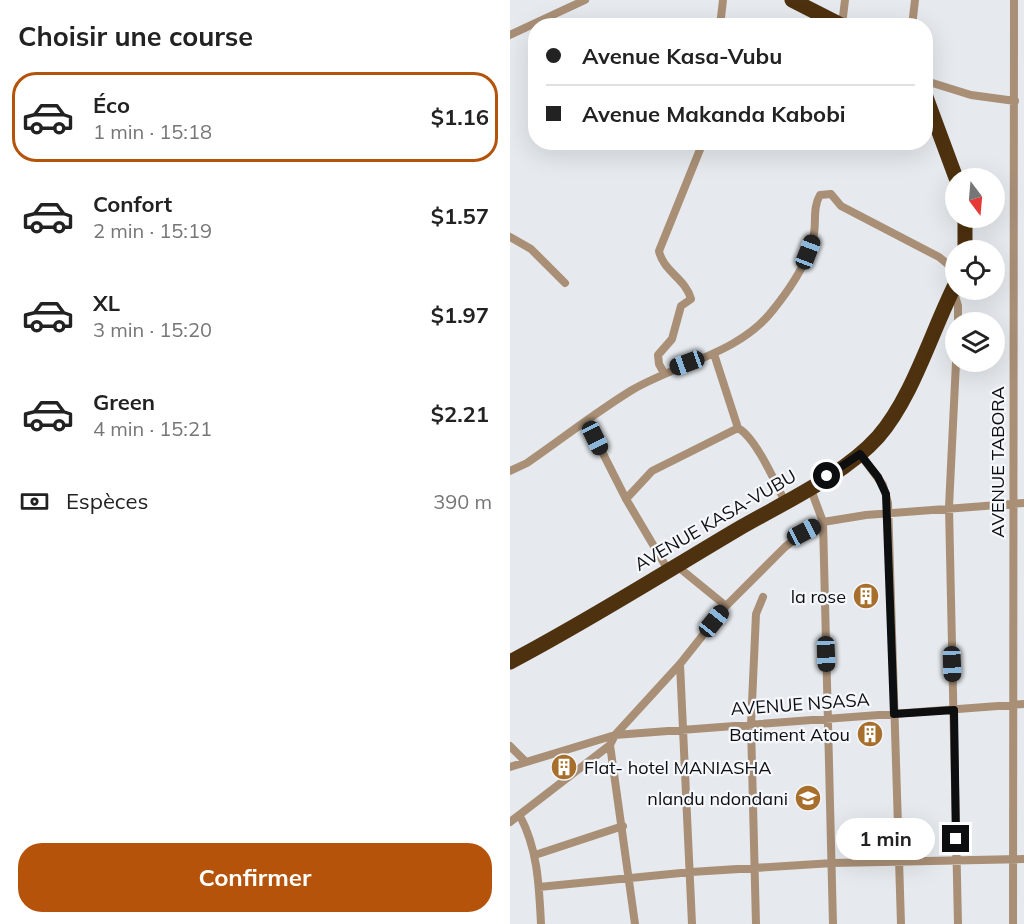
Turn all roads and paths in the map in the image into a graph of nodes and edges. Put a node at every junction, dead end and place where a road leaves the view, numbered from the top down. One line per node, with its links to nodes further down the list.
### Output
1 (585, 0): 7 (street)
2 (723, 0): 8 (street)
3 (792, 0): 9 (highway)
4 (845, 0): 10 (street)
5 (915, 0): 11 (street)
6 (1014, 0): 15 (street, AVENUE TABORA)
7 (546, 18)
8 (721, 18)
9 (829, 18)
10 (844, 18)
11 (913, 18)
12 (528, 27): 13 (street)
13 (510, 35)
14 (933, 83): 15 (street)
15 (1015, 101): 33 (street, AVENUE TABORA)
16 (933, 116): 18 (highway)
17 (700, 150): 24 (street)
18 (952, 168)
19 (510, 237): 21 (street)
20 (945, 262): 23 (street)
21 (565, 283)
22 (948, 300): 28 (highway, AVENUE KASA-VUBU)
23 (714, 354): 24 (street); 27 (street)
24 (664, 372): 26 (street)
25 (956, 372): 35 (street)
26 (588, 422): 29 (street); 31 (street)
27 (738, 428): 31 (street); 32 (street)
28 (860, 454): 30 (highway, AVENUE KASA-VUBU); 36 (street)
29 (510, 471)
30 (810, 487): 32 (highway, AVENUE KASA-VUBU); 37 (street)
31 (626, 499): 38 (street)
32 (785, 502): 38 (highway, AVENUE KASA-VUBU)
33 (1014, 503): 34 (street); 35 (street); 43 (street, AVENUE TABORA)
34 (1024, 503)
35 (949, 507): 36 (street); 44 (street)
36 (888, 514): 37 (street); 45 (street)
37 (823, 522): 40 (street); 46 (street)
38 (672, 568): 40 (street); 41 (highway, AVENUE KASA-VUBU)
39 (763, 597): 47 (street)
40 (726, 606): 42 (street)
41 (510, 662)
42 (680, 664): 48 (street); 49 (street)
43 (1019, 705): 44 (street, AVENUE NSASA); 58 (street, AVENUE TABORA)
44 (954, 710): 45 (street, AVENUE NSASA); 60 (street)
45 (894, 714): 46 (street, AVENUE NSASA); 61 (street)
46 (829, 719): 47 (street, AVENUE NSASA); 62 (street)
47 (751, 725): 48 (street, AVENUE NSASA); 63 (street)
48 (684, 729): 49 (street, AVENUE NSASA); 64 (street)
49 (615, 735): 50 (street); 52 (street, AVENUE NSASA)
50 (610, 745): 54 (street); 56 (street)
51 (510, 746): 52 (street)
52 (525, 761): 53 (street, AVENUE NSASA)
53 (510, 767)
54 (520, 816): 55 (street); 57 (street)
55 (510, 822)
56 (623, 826): 57 (street); 65 (street)
57 (535, 855): 66 (street)
58 (1013, 860): 59 (street); 60 (street); 74 (street, AVENUE TABORA)
59 (1024, 860)
60 (957, 861): 61 (street); 73 (street)
61 (898, 862): 62 (street); 72 (street)
62 (833, 863): 63 (street); 71 (street)
63 (755, 868): 64 (street); 70 (street)
64 (691, 872): 65 (street); 69 (street)
65 (630, 880): 66 (street); 68 (street)
66 (539, 887): 67 (street)
67 (541, 924)
68 (635, 924)
69 (692, 924)
70 (756, 924)
71 (833, 924)
72 (901, 924)
73 (958, 924)
74 (1013, 924)

